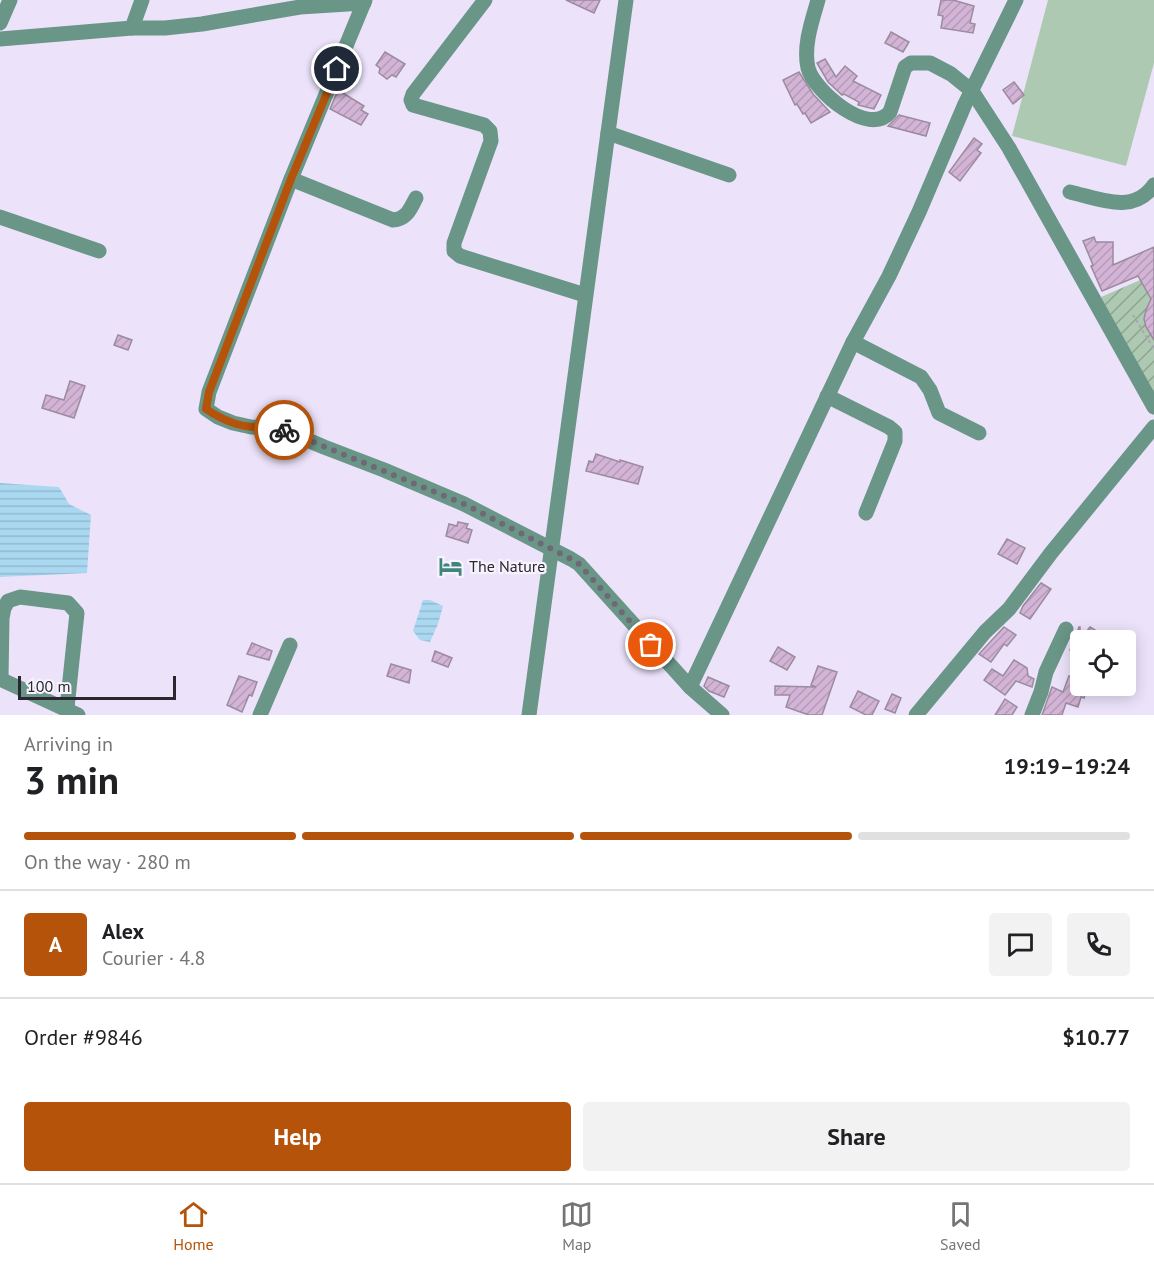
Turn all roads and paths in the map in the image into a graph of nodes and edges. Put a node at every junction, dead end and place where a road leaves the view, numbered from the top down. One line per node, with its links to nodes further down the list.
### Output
1 (10, 0): 9 (street)
2 (142, 0): 10 (street)
3 (485, 0): 21 (street)
4 (626, 0): 13 (street)
5 (818, 0): 12 (street)
6 (1016, 0): 12 (street)
7 (365, 1): 8 (street); 15 (street)
8 (270, 6): 10 (street)
9 (0, 23)
10 (132, 28): 11 (street)
11 (0, 39)
12 (972, 91): 23 (street); 26 (street)
13 (608, 133): 14 (street); 21 (street)
14 (729, 175)
15 (291, 179): 18 (street); 30 (street)
16 (1154, 185): 17 (street)
17 (1070, 192)
18 (416, 198)
19 (0, 217): 20 (street)
20 (99, 251)
21 (585, 295): 30 (street)
22 (1133, 315): 24 (path)
23 (853, 342): 25 (street); 28 (street)
24 (1154, 349)
25 (827, 396): 29 (street); 34 (street)
26 (1154, 407)
27 (1154, 427): 39 (street)
28 (978, 433)
29 (866, 513)
30 (551, 548): 34 (street); 37 (street)
31 (1066, 629): 40 (street)
32 (290, 645): 36 (street)
33 (0, 679): 35 (street); 35 (street)
34 (690, 687): 38 (street)
35 (72, 712)
36 (260, 715)
37 (529, 715)
38 (722, 715)
39 (916, 715)
40 (1032, 715)

